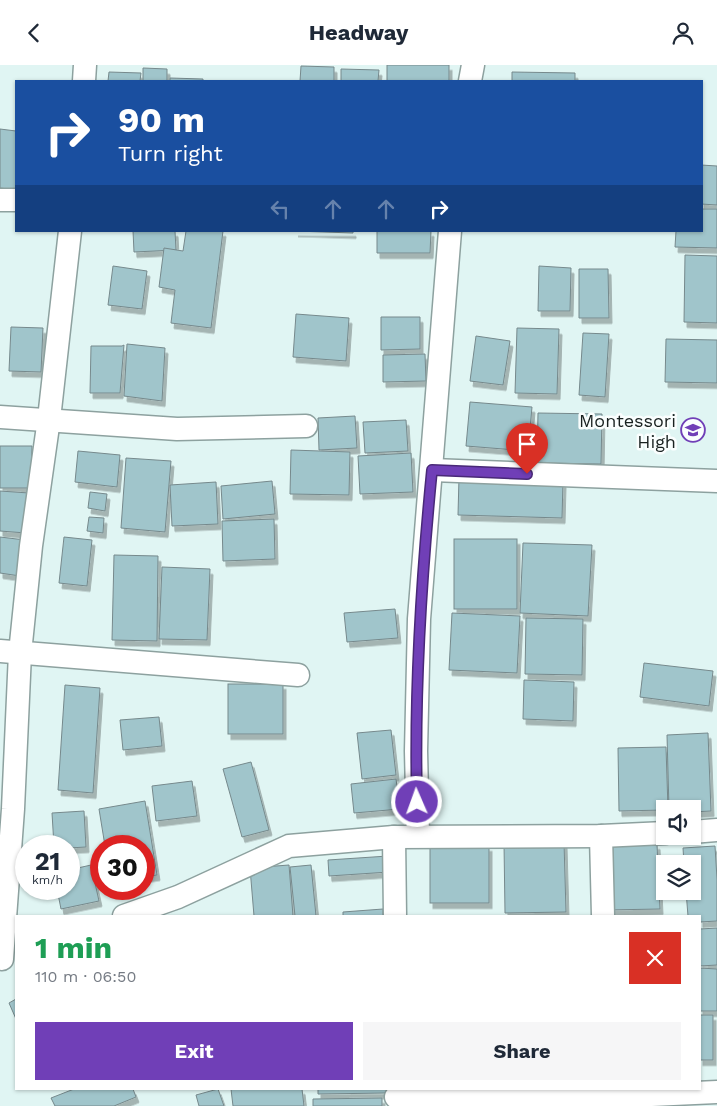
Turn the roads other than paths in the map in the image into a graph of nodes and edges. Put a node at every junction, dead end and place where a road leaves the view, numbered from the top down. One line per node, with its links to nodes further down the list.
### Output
1 (85, 65): 3 (street)
2 (473, 65): 4 (street)
3 (84, 80)
4 (470, 80)
5 (0, 200): 6 (street)
6 (15, 200)
7 (70, 232): 10 (street)
8 (450, 232): 12 (street)
9 (0, 417): 10 (street)
10 (49, 419): 11 (street); 14 (street)
11 (306, 426)
12 (432, 470): 13 (street); 19 (street)
13 (717, 481)
14 (10, 652): 15 (street); 25 (street)
15 (298, 675)
16 (717, 830): 17 (street)
17 (701, 831)
18 (656, 833): 20 (street)
19 (418, 836): 20 (street); 21 (street)
20 (601, 836): 24 (street)
21 (394, 837): 22 (street); 23 (street)
22 (127, 915)
23 (394, 915)
24 (603, 915)
25 (6, 957)
26 (717, 1092): 28 (street)
27 (396, 1097): 28 (street)
28 (607, 1097)

